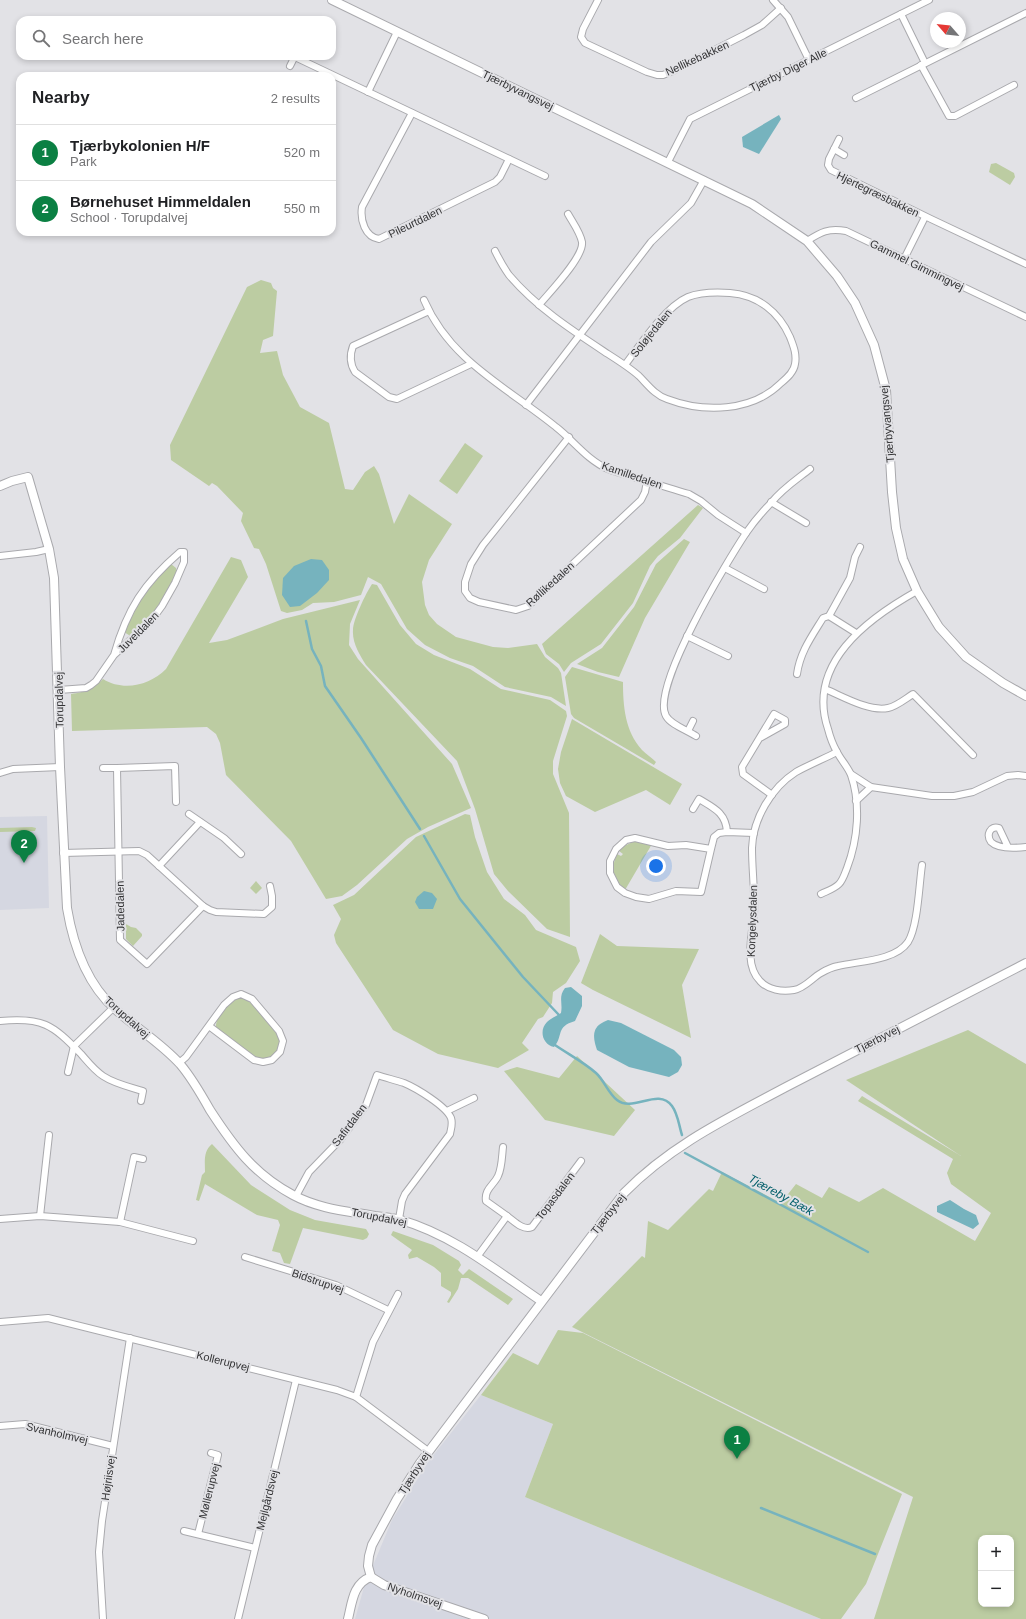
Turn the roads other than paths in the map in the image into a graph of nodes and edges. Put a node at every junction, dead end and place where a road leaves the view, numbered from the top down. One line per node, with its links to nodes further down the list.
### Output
1 (332, 0): 8 (street, Tjærbyvangsvej)
2 (598, 0): 5 (street, Nellikebakken)
3 (774, 0): 5 (street)
4 (929, 0): 7 (street, Tjærby Diger Alle)
5 (781, 8): 11 (street)
6 (1026, 13): 12 (street)
7 (901, 14): 11 (street, Tjærby Diger Alle); 12 (street)
8 (397, 32): 17 (street); 24 (street, Tjærbyvangsvej)
9 (293, 60): 13 (street)
10 (303, 60): 14 (street)
11 (809, 60): 24 (street, Tjærby Diger Alle)
12 (923, 64): 16 (street); 18 (street)
13 (290, 66)
14 (327, 72)
15 (336, 76): 17 (street)
16 (1014, 85)
17 (368, 92): 19 (street)
18 (856, 98)
19 (412, 112): 23 (street); 23 (street, Pileurtdalen)
20 (839, 139): 21 (street, Hjertegræsbakken)
21 (834, 150): 22 (street, Hjertegræsbakken); 28 (street, Hjertegræsbakken)
22 (844, 155)
23 (509, 159): 25 (street)
24 (668, 162): 26 (street, Tjærbyvangsvej)
25 (545, 176)
26 (704, 180): 29 (street, Tjærbyvangsvej); 37 (street)
27 (568, 214): 34 (street)
28 (925, 217): 31 (street, Hjertegræsbakken); 32 (street, Hjertegræsbakken)
29 (806, 241): 31 (street, Gammel Gimmingvej); 53 (street, Tjærbyvangsvej)
30 (494, 251): 34 (street, Soløjedalen)
31 (904, 258): 36 (street, Gammel Gimmingvej)
32 (1026, 264)
33 (424, 300): 35 (street, Kamilledalen)
34 (539, 306): 37 (street, Soløjedalen)
35 (429, 311): 38 (street, Kamilledalen); 38 (street)
36 (1026, 317)
37 (579, 336): 39 (street, Soløjedalen); 40 (street)
38 (471, 364): 40 (street, Kamilledalen)
39 (625, 365): 39 (street, Soløjedalen)
40 (526, 405): 41 (street, Kamilledalen)
41 (569, 437): 43 (street, Kamilledalen); 43 (street, Røllikedalen)
42 (810, 470): 45 (street)
43 (647, 481): 47 (street, Kamilledalen)
44 (0, 486): 49 (street, Torupdalvej)
45 (771, 502): 46 (street); 47 (street)
46 (806, 523)
47 (746, 533): 51 (street)
48 (860, 547): 54 (street)
49 (49, 549): 50 (street); 61 (street, Torupdalvej)
50 (0, 556)
51 (725, 568): 52 (street); 56 (street)
52 (764, 589)
53 (917, 591): 55 (street); 62 (street, Tjærbyvangsvej)
54 (829, 616): 55 (street); 59 (street)
55 (856, 634): 60 (street)
56 (688, 636): 58 (street); 64 (street)
57 (114, 655): 57 (street, Juveldalen); 61 (street, Juveldalen)
58 (728, 656)
59 (797, 674)
60 (824, 689): 67 (street); 68 (street)
61 (59, 690): 69 (street, Torupdalvej)
62 (1026, 696)
63 (693, 721): 64 (street)
64 (688, 731): 65 (street)
65 (696, 736)
66 (760, 738): 76 (street)
67 (836, 752): 73 (street); 76 (street, Kongelysdalen)
68 (973, 755)
69 (60, 767): 72 (street); 88 (street, Torupdalvej)
70 (103, 768): 71 (street)
71 (117, 768): 78 (street); 87 (street, Jadedalen)
72 (0, 773)
73 (851, 774): 75 (street); 77 (street)
74 (1026, 776): 75 (street)
75 (871, 787): 77 (street)
76 (772, 795): 83 (street, Kongelysdalen)
77 (856, 801): 93 (street)
78 (176, 802)
79 (693, 809): 82 (street)
80 (189, 814): 81 (street)
81 (200, 822): 89 (street); 91 (street)
82 (727, 832): 83 (street); 86 (street)
83 (754, 833): 90 (street, Kongelysdalen)
84 (1008, 847): 85 (street)
85 (1026, 847)
86 (711, 849): 86 (street)
87 (119, 850): 88 (street); 91 (street); 94 (street, Jadedalen)
88 (63, 853): 96 (street, Torupdalvej)
89 (241, 854)
90 (922, 865)
91 (159, 866): 94 (street)
92 (270, 886): 94 (street)
93 (821, 894)
94 (203, 906)
95 (1026, 963): 119 (street, Tjærbyvej)
96 (113, 1008): 99 (street); 100 (street, Torupdalvej)
97 (0, 1021): 99 (street)
98 (209, 1026): 98 (street); 100 (street)
99 (74, 1046): 101 (street); 103 (street)
100 (179, 1063): 109 (street, Torupdalvej)
101 (68, 1072)
102 (474, 1098): 104 (street)
103 (141, 1101)
104 (447, 1112): 109 (street, Safirdalen); 113 (street)
105 (49, 1135): 110 (street)
106 (503, 1147): 111 (street, Topasdalen)
107 (143, 1159): 114 (street)
108 (582, 1161): 111 (street, Topasdalen)
109 (296, 1196): 113 (street, Torupdalvej)
110 (40, 1216): 112 (street); 114 (street)
111 (507, 1216): 117 (street)
112 (0, 1219)
113 (399, 1219): 117 (street, Torupdalvej)
114 (120, 1222): 115 (street)
115 (193, 1241)
116 (246, 1257): 120 (street, Bidstrupvej)
117 (477, 1257): 119 (street, Torupdalvej)
118 (398, 1294): 120 (street)
119 (541, 1301): 127 (street, Tjærbyvej)
120 (388, 1310): 124 (street)
121 (0, 1322): 122 (street, Kollerupvej)
122 (130, 1338): 123 (street, Kollerupvej); 126 (street, Højriisvej)
123 (296, 1380): 124 (street, Kollerupvej); 131 (street, Mejlgårdsvej)
124 (356, 1397): 127 (street, Kollerupvej)
125 (0, 1426): 126 (street, Svanholmvej)
126 (113, 1446): 133 (street, Højriisvej)
127 (428, 1451): 132 (street, Tjærbyvej)
128 (211, 1453): 130 (street, Møllerupvej)
129 (184, 1531): 130 (street, Møllerupvej)
130 (198, 1534): 131 (street, Møllerupvej)
131 (255, 1548): 134 (street, Mejlgårdsvej)
132 (371, 1577): 135 (street); 136 (street, Nyholmsvej)
133 (103, 1619)
134 (238, 1619)
135 (348, 1619)
136 (484, 1619)

